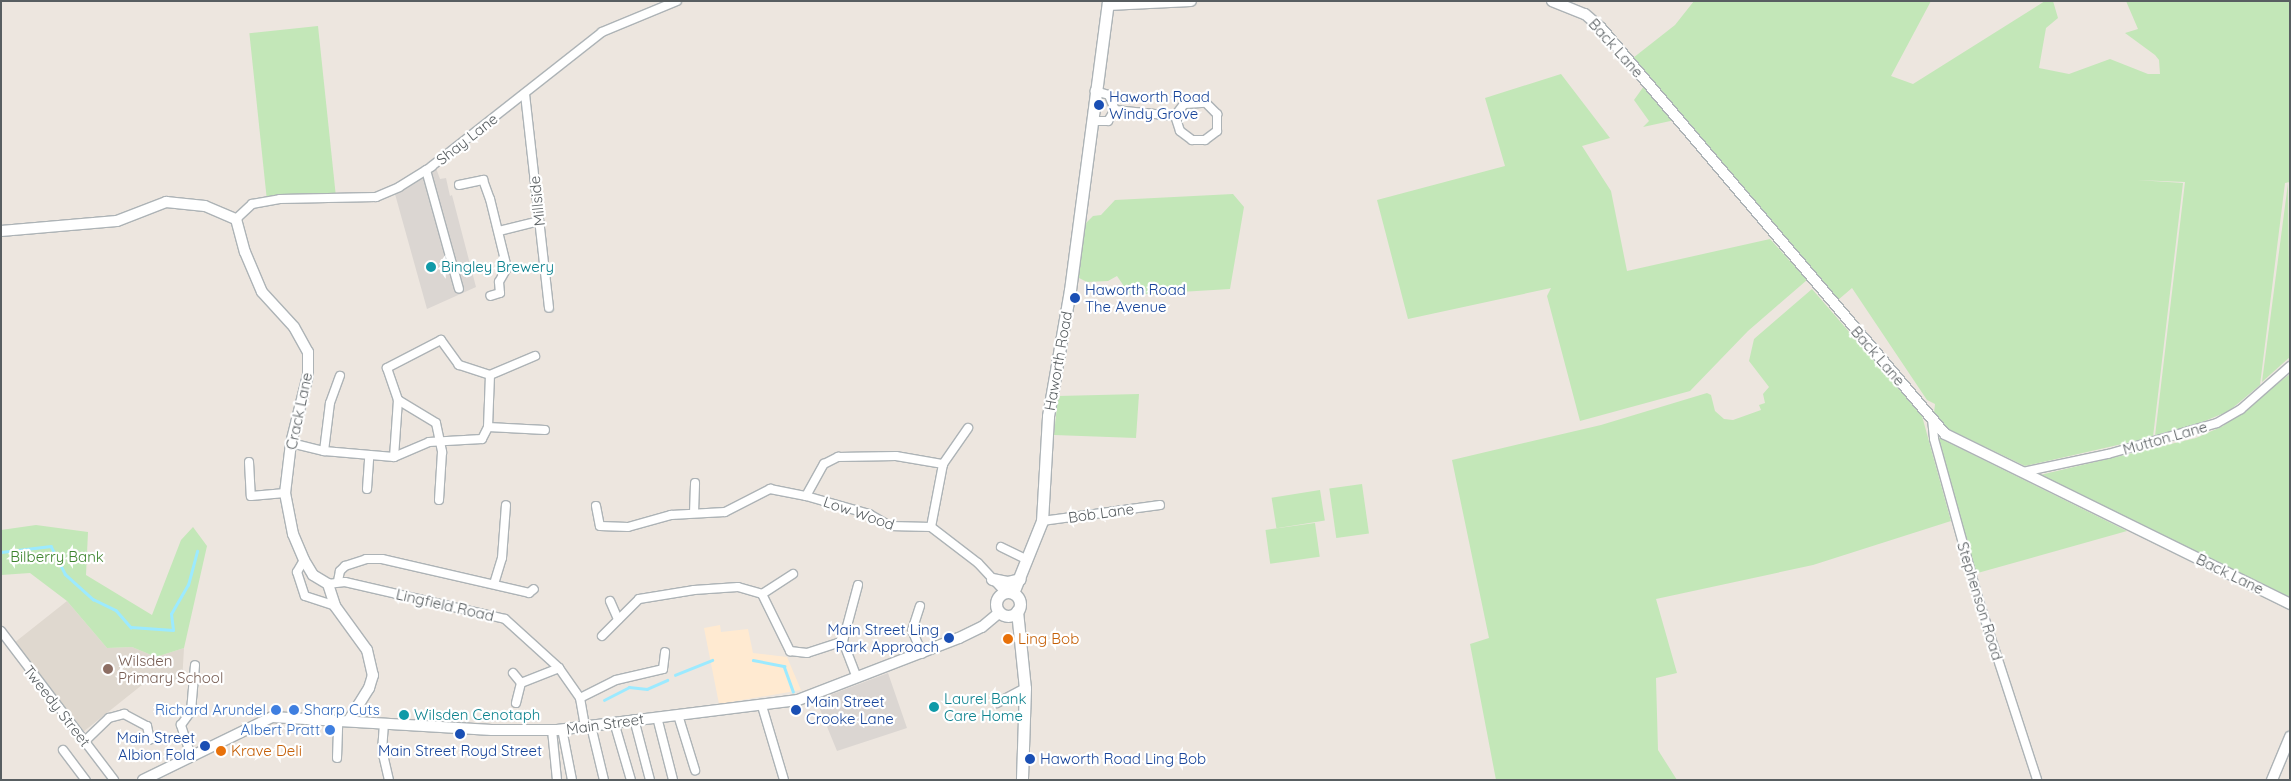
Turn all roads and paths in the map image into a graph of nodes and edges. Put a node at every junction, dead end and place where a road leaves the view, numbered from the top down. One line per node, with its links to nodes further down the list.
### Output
1 (677, 1): 6 (street, Shay Lane)
2 (1191, 1): 4 (street)
3 (1552, 1): 26 (street, Back Lane)
4 (1108, 3): 5 (main road, Haworth Road)
5 (1095, 91): 7 (street); 9 (main road, Haworth Road)
6 (525, 94): 10 (street, Shay Lane); 15 (street, Millside)
7 (1115, 110): 8 (street); 9 (street)
8 (1176, 116): 8 (street)
9 (1092, 121): 47 (main road, Haworth Road)
10 (426, 170): 14 (street, Shay Lane); 18 (street)
11 (459, 185): 13 (street)
12 (500, 198): 13 (street)
13 (490, 199): 17 (street)
14 (236, 219): 16 (street); 31 (street, Crack Lane)
15 (539, 221): 17 (street); 20 (street, Millside)
16 (1, 230)
17 (499, 231): 19 (street)
18 (459, 289)
19 (490, 296)
20 (549, 308)
21 (535, 356): 23 (street)
22 (2290, 366): 37 (street, Mutton Lane)
23 (490, 374): 25 (street); 27 (street)
24 (340, 376): 32 (street)
25 (398, 400): 30 (street); 34 (street)
26 (1932, 419): 37 (street, Back Lane); 111 (street, Stephenson Road)
27 (488, 427): 29 (street); 30 (street)
28 (968, 428): 36 (street)
29 (545, 430)
30 (440, 440): 34 (street); 42 (street)
31 (291, 444): 32 (street); 40 (street, Crack Lane)
32 (324, 451): 33 (street)
33 (369, 457): 34 (street); 39 (street)
34 (394, 457)
35 (249, 462): 40 (street)
36 (942, 464): 41 (street); 48 (street)
37 (2023, 472): 62 (street, Back Lane)
38 (695, 484): 46 (street)
39 (368, 488)
40 (285, 493): 50 (street, Crack Lane)
41 (806, 496): 46 (street, Low Wood); 48 (street, Low Wood)
42 (439, 500)
43 (506, 505): 56 (street)
44 (1160, 505): 47 (street, Bob Lane)
45 (596, 506): 46 (street, Low Wood)
46 (694, 513)
47 (1042, 521): 51 (main road, Haworth Road)
48 (931, 527): 54 (street)
49 (1001, 546): 51 (street)
50 (304, 560): 55 (street, Crack Lane); 63 (street)
51 (1028, 560): 53 (main road, Haworth Road)
52 (792, 574): 60 (street)
53 (1020, 579): 54 (main road); 59 (main road, Haworth Road)
54 (992, 580): 59 (street)
55 (333, 582): 56 (street, Lingfield Road); 63 (street); 74 (street, Lingfield Road)
56 (494, 584): 58 (street, Lingfield Road)
57 (858, 585): 70 (street)
58 (534, 589)
59 (1009, 593): 65 (main road); 66 (main road, Haworth Road)
60 (762, 594): 67 (street); 70 (street)
61 (610, 601): 67 (street)
62 (2290, 604)
63 (335, 606): 86 (street)
64 (920, 606): 72 (street)
65 (1017, 611): 66 (main road); 78 (main road)
66 (1000, 612): 72 (street, Main Street)
67 (618, 619): 69 (street)
68 (1, 631): 93 (street, Tweedy Street)
69 (602, 636)
70 (843, 641): 76 (street)
71 (665, 652): 79 (street)
72 (922, 654): 76 (street, Main Street)
73 (195, 665): 95 (street)
74 (559, 668): 77 (street); 79 (street, Lingfield Road)
75 (512, 672): 77 (street)
76 (857, 678): 82 (street, Main Street)
77 (521, 683): 80 (street)
78 (1025, 688): 81 (street); 110 (main road)
79 (580, 698): 89 (street, Lingfield Road)
80 (516, 703)
81 (997, 703)
82 (762, 706): 83 (street, Main Street); 109 (street)
83 (678, 715): 84 (street, Main Street); 97 (street)
84 (657, 717): 85 (street, Main Street); 108 (street)
85 (634, 719): 87 (street, Main Street); 107 (street)
86 (343, 721): 88 (street, Main Street); 95 (street, Main Street); 96 (street)
87 (614, 722): 89 (street, Main Street); 106 (street)
88 (384, 723): 90 (street, Main Street); 104 (street)
89 (588, 726): 90 (street, Main Street); 105 (street, Lingfield Road)
90 (557, 730): 99 (street); 100 (street)
91 (2290, 737): 112 (street)
92 (150, 740): 93 (street)
93 (86, 741): 102 (street, Tweedy Street)
94 (63, 750): 101 (street)
95 (191, 756): 98 (street, Main Street)
96 (337, 758)
97 (695, 770)
98 (158, 777): 103 (street, Main Street)
99 (571, 777): 100 (street)
100 (557, 779)
101 (86, 780)
102 (114, 780)
103 (143, 780)
104 (389, 780)
105 (604, 780)
106 (631, 780)
107 (650, 780)
108 (673, 780)
109 (784, 780)
110 (1022, 780)
111 (2037, 780)
112 (2272, 780)

